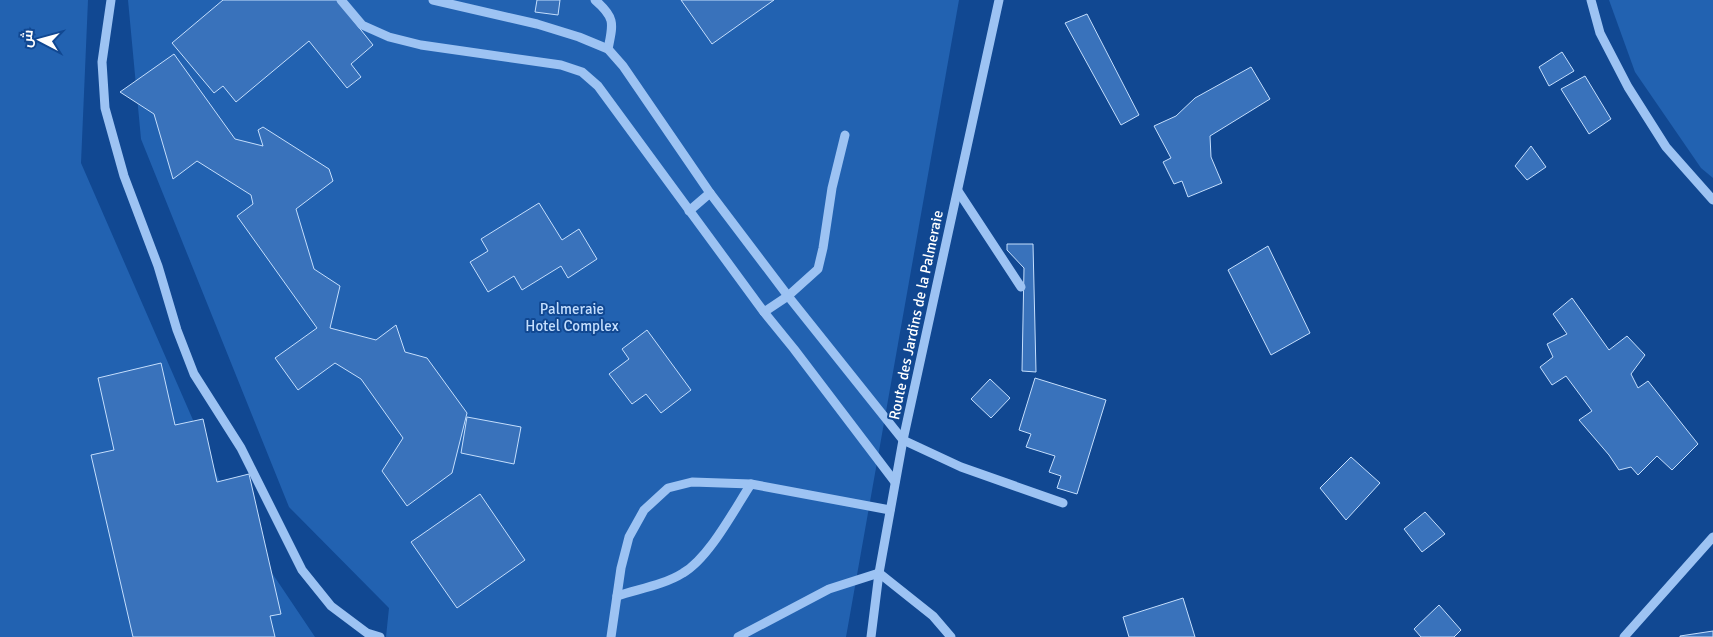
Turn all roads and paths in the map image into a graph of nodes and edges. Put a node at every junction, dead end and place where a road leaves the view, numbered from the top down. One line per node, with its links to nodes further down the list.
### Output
1 (111, 0): 26 (street)
2 (341, 0): 14 (street)
3 (433, 0): 8 (street)
4 (473, 0): 8 (street)
5 (595, 0): 9 (street)
6 (999, 0): 11 (street, Route des Jardins de la Palmeraie)
7 (1591, 0): 13 (street)
8 (459, 6): 9 (street)
9 (608, 49): 12 (street)
10 (846, 136): 16 (street)
11 (958, 191): 15 (street); 18 (street, Route des Jardins de la Palmeraie)
12 (710, 193): 14 (street); 16 (street)
13 (1713, 200)
14 (689, 211): 17 (street)
15 (1021, 287)
16 (788, 296): 17 (street); 18 (street)
17 (764, 312): 19 (street)
18 (903, 440): 19 (street, Route des Jardins de la Palmeraie); 21 (street)
19 (895, 482): 22 (street, Route des Jardins de la Palmeraie)
20 (751, 484): 22 (street); 25 (street); 25 (street)
21 (1063, 503)
22 (890, 510): 24 (street, Route des Jardins de la Palmeraie)
23 (1713, 537): 31 (street)
24 (879, 573): 28 (street); 29 (street, Route des Jardins de la Palmeraie); 30 (street)
25 (617, 596): 27 (street)
26 (380, 637)
27 (610, 637)
28 (738, 637)
29 (872, 637)
30 (951, 637)
31 (1624, 637)

